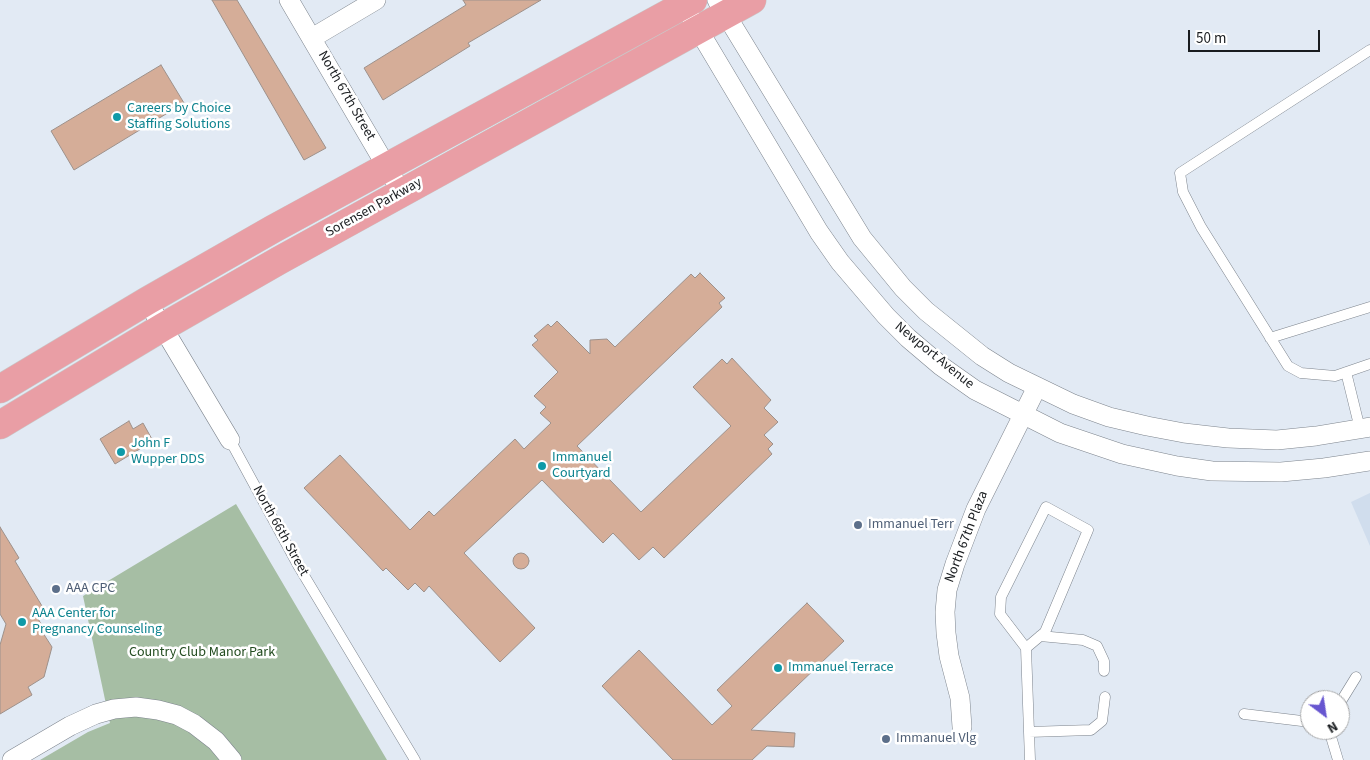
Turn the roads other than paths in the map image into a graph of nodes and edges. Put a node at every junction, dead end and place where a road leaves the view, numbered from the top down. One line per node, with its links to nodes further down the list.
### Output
1 (289, 0): 7 (street, North 67th Street)
2 (376, 0): 7 (street)
3 (752, 0): 5 (main road, Sorensen Parkway)
4 (689, 2): 6 (street, Newport Avenue); 9 (main road, Sorensen Parkway)
5 (722, 7): 6 (main road, Sorensen Parkway); 17 (street)
6 (698, 29): 10 (main road, Sorensen Parkway); 19 (street, Newport Avenue)
7 (312, 38): 9 (street, North 67th Street)
8 (1370, 50): 14 (lane)
9 (388, 168): 10 (street, North 67th Street); 11 (main road, Sorensen Parkway)
10 (402, 193): 13 (main road, Sorensen Parkway)
11 (146, 301): 13 (street, North 66th Street); 18 (main road, Sorensen Parkway)
12 (1370, 307): 14 (lane)
13 (163, 327): 20 (main road, Sorensen Parkway); 22 (street, North 66th Street)
14 (1270, 338): 16 (lane)
15 (1370, 364): 16 (lane)
16 (1346, 372): 21 (lane)
17 (1037, 387): 19 (street, North 67th Plaza); 21 (street)
18 (0, 388)
19 (1023, 415): 23 (street, Newport Avenue); 32 (street, North 67th Plaza)
20 (0, 425)
21 (1365, 428): 23 (street)
22 (230, 440): 37 (lane, North 66th Street)
23 (1370, 461)
24 (1040, 636): 25 (lane); 25 (lane); 26 (lane)
25 (1026, 648): 33 (lane)
26 (1104, 671)
27 (1356, 677): 28 (lane)
28 (1348, 690)
29 (1105, 697): 33 (lane)
30 (1244, 714): 31 (lane)
31 (1300, 721)
32 (962, 727)
33 (1029, 732): 38 (lane)
34 (1332, 740): 39 (lane)
35 (12, 760): 36 (street)
36 (232, 760)
37 (415, 760)
38 (1030, 760)
39 (1338, 760)

